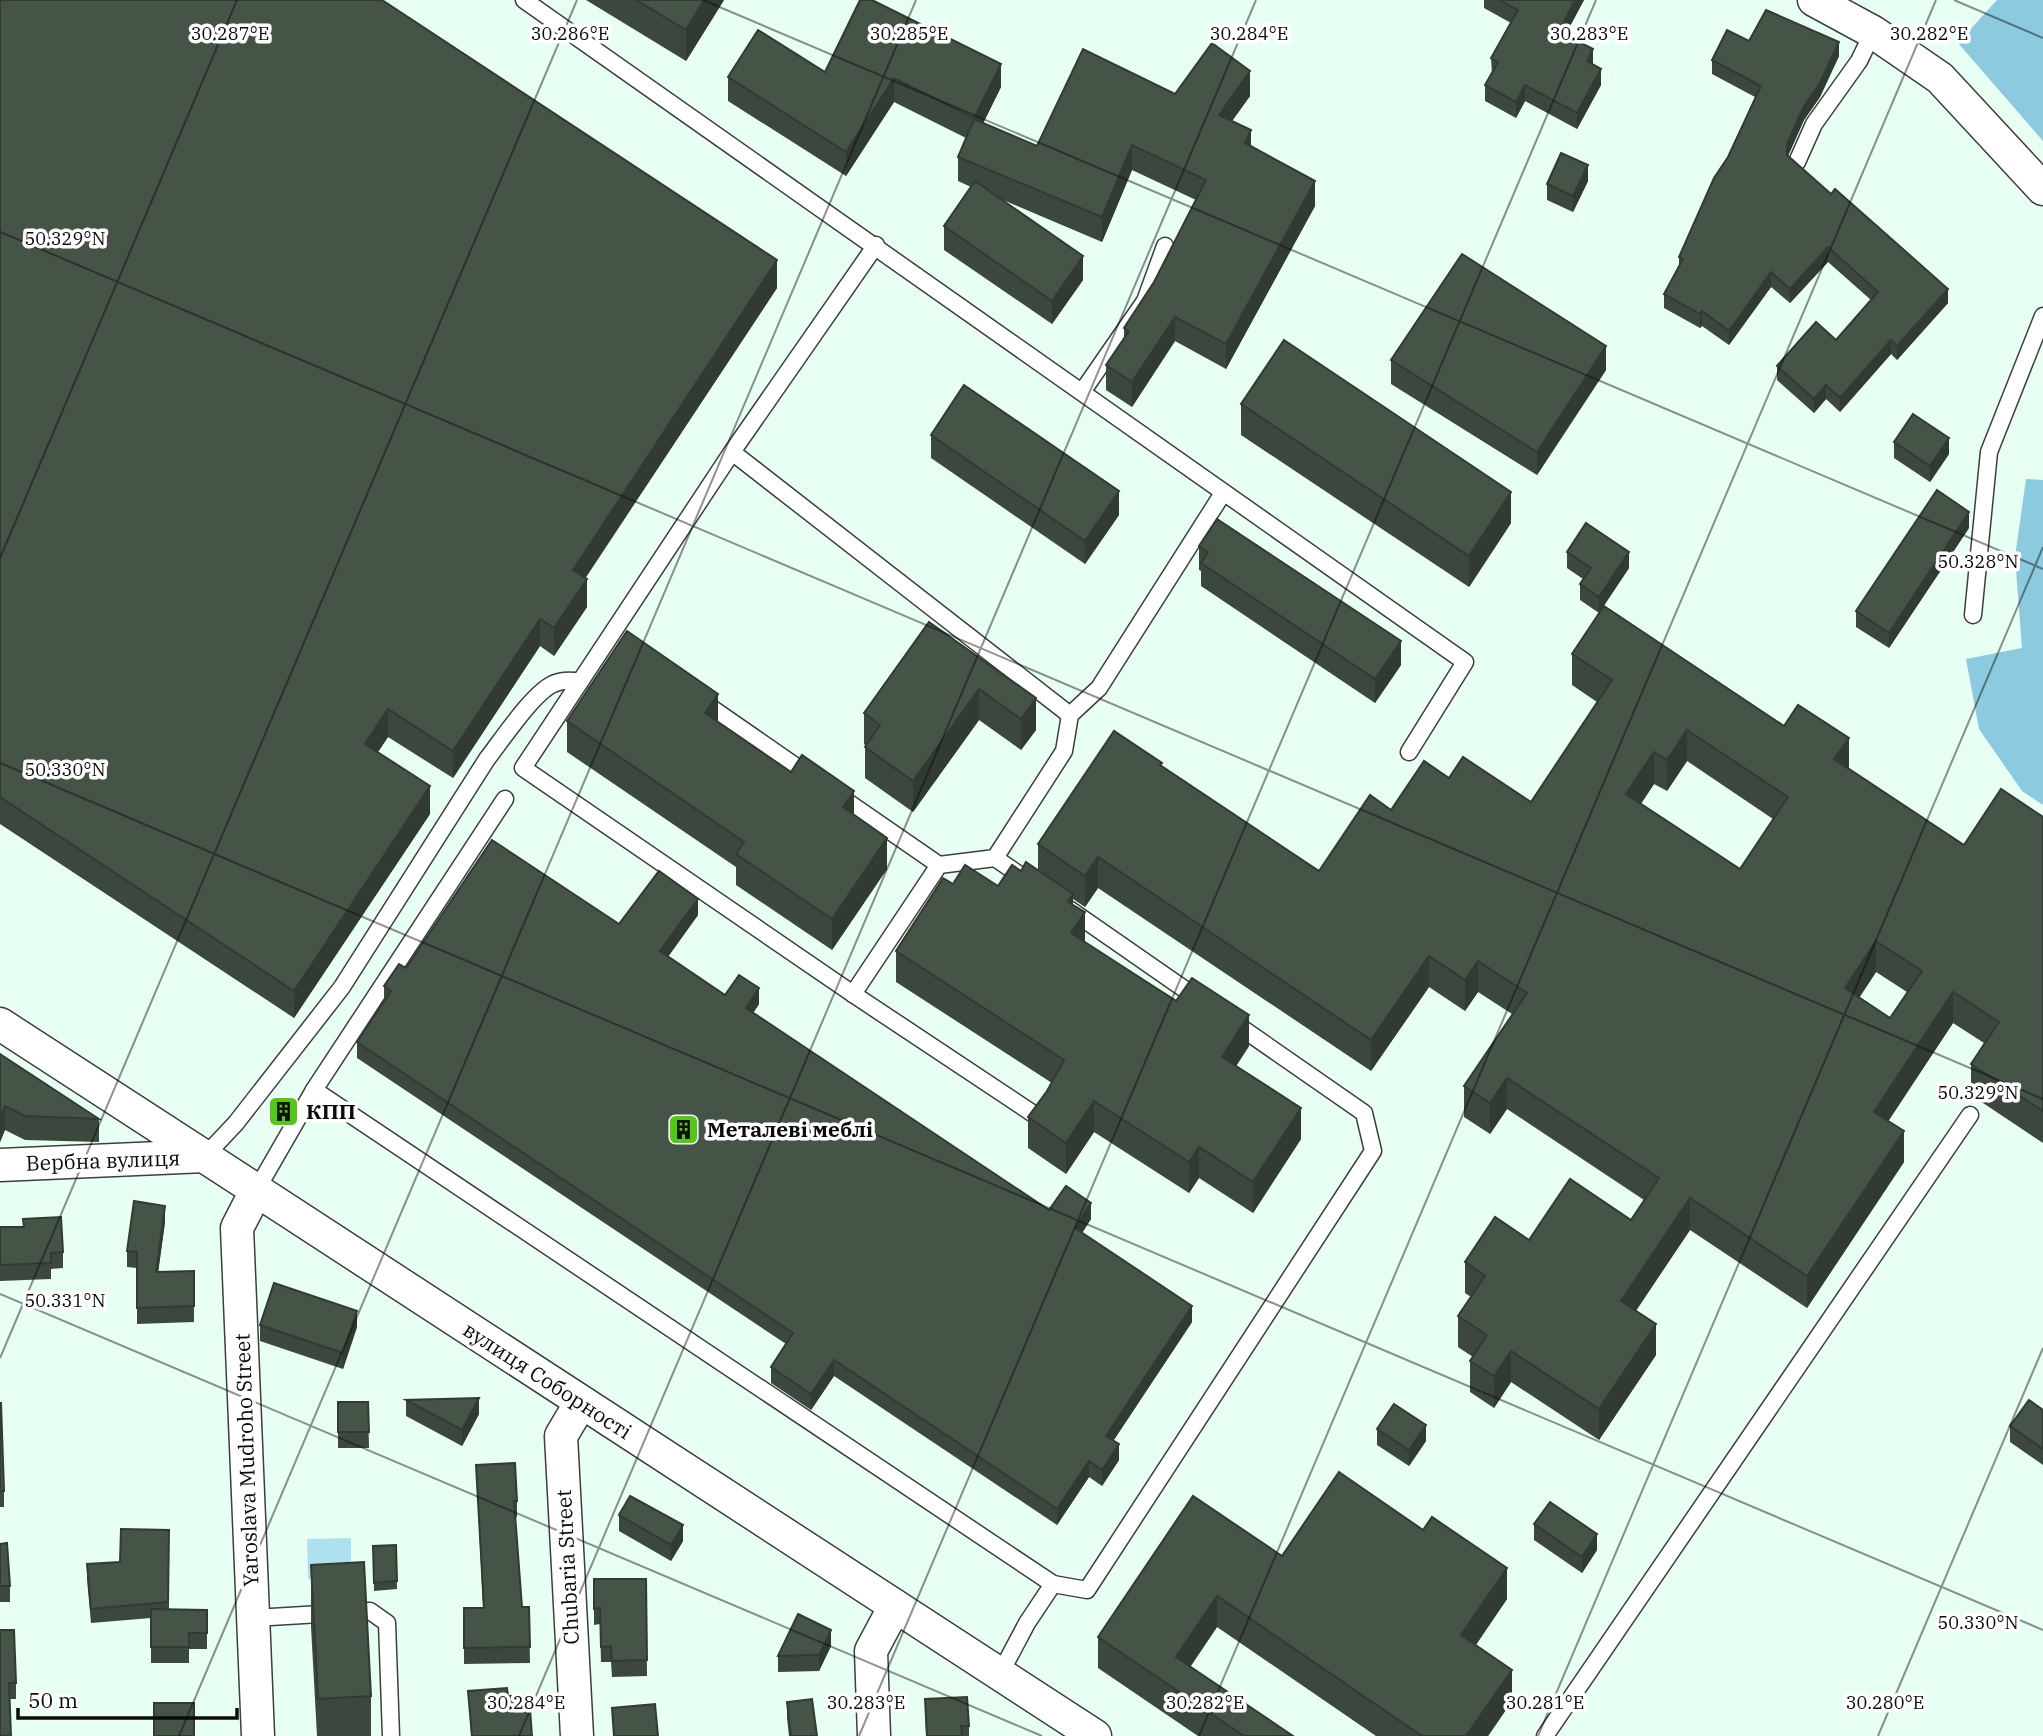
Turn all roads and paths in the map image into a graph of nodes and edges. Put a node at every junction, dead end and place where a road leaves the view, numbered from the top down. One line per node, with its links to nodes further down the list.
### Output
1 (524, 0): 6 (lane)
2 (1819, 1): 3 (street)
3 (1873, 32): 4 (lane); 5 (street)
4 (1797, 162)
5 (2043, 189)
6 (876, 245): 9 (lane); 10 (lane)
7 (1165, 246): 9 (lane)
8 (2043, 316): 12 (lane)
9 (1082, 392): 11 (lane)
10 (732, 452): 13 (lane); 15 (lane)
11 (1223, 493): 15 (lane); 16 (lane)
12 (1973, 615)
13 (580, 681): 20 (lane); 25 (lane)
14 (689, 692): 19 (lane)
15 (1070, 715): 18 (lane)
16 (1409, 752)
17 (505, 799): 22 (lane)
18 (995, 858): 19 (lane); 29 (lane)
19 (939, 865): 20 (lane)
20 (853, 994): 24 (lane)
21 (0, 1024): 25 (street, вулиця Соборності)
22 (314, 1090): 27 (lane); 29 (lane)
23 (1970, 1115): 38 (lane)
24 (1038, 1116)
25 (205, 1156): 26 (street, Вербна вулиця); 27 (street, вулиця Соборності)
26 (0, 1165)
27 (257, 1189): 28 (street, вулиця Соборності); 31 (street, Yaroslava Mudroho Street)
28 (580, 1404): 30 (street, вулиця Соборності); 35 (street, Chubaria Street)
29 (1053, 1584): 32 (lane)
30 (894, 1606): 32 (street, вулиця Соборності); 36 (street)
31 (253, 1618): 33 (street, Yaroslava Mudroho Street); 34 (lane)
32 (1000, 1674): 37 (street, вулиця Соборності)
33 (258, 1736)
34 (391, 1736)
35 (577, 1736)
36 (874, 1736)
37 (1096, 1736)
38 (1545, 1736)

